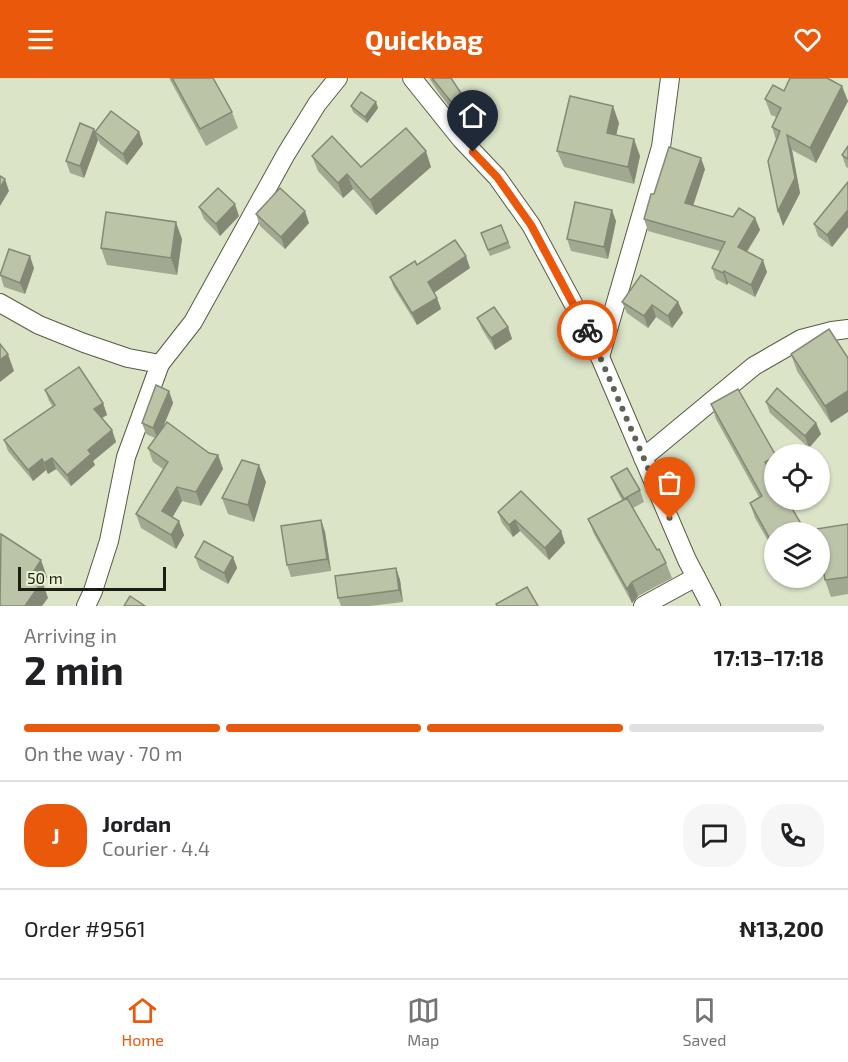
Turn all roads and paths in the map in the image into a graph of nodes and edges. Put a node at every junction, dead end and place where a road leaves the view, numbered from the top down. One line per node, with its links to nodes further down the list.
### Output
1 (338, 78): 7 (street)
2 (412, 78): 6 (street)
3 (670, 78): 6 (street)
4 (2, 306): 7 (street)
5 (848, 329): 8 (street)
6 (600, 357): 8 (street)
7 (160, 364): 10 (street)
8 (643, 458): 9 (street)
9 (696, 577): 11 (street); 12 (street)
10 (86, 606)
11 (643, 606)
12 (711, 606)

